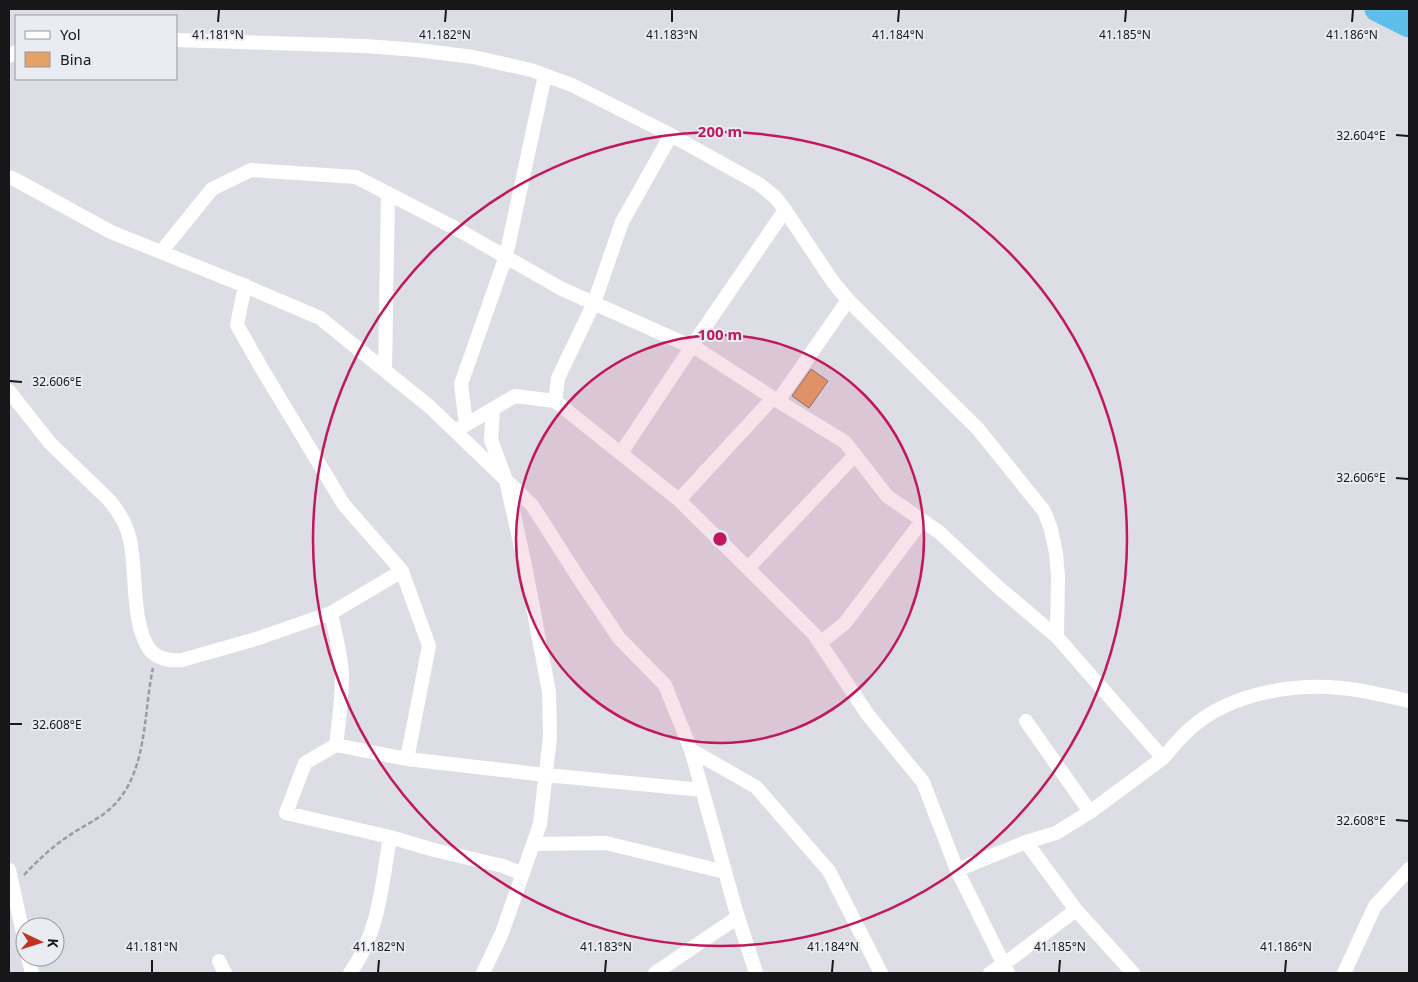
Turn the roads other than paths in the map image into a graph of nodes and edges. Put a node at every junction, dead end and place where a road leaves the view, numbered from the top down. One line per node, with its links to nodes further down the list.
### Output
1 (178, 40): 2 (street)
2 (545, 75): 3 (street); 8 (street)
3 (671, 135): 6 (street); 11 (street)
4 (9, 177): 7 (street)
5 (388, 193): 7 (street); 8 (street); 13 (street)
6 (785, 210): 10 (street); 12 (street)
7 (161, 252): 9 (street)
8 (506, 256): 11 (street); 18 (street)
9 (244, 285): 13 (street); 25 (street)
10 (848, 300): 15 (street); 27 (street)
11 (594, 303): 12 (street); 16 (street)
12 (692, 346): 15 (street); 19 (street)
13 (385, 371): 18 (street)
14 (9, 391): 26 (street)
15 (775, 399): 20 (street); 22 (street)
16 (555, 401): 17 (street); 19 (street)
17 (492, 409): 18 (street); 21 (street)
18 (460, 427): 21 (street)
19 (620, 453): 22 (street)
20 (855, 455): 23 (street); 24 (street)
21 (506, 480): 32 (street); 35 (street)
22 (680, 500): 24 (street)
23 (922, 521): 27 (street); 28 (street)
24 (748, 568): 28 (street)
25 (402, 571): 26 (street); 34 (street)
26 (331, 613): 31 (street)
27 (1057, 637): 33 (street)
28 (820, 643): 43 (street)
29 (1409, 701): 33 (street)
30 (1026, 722): 37 (street)
31 (336, 745): 34 (street); 38 (street)
32 (691, 750): 36 (street); 54 (street)
33 (1163, 758): 37 (street)
34 (407, 759): 35 (street)
35 (546, 775): 36 (street); 40 (street)
36 (702, 790): 44 (street)
37 (1090, 812): 39 (street)
38 (390, 837): 45 (street); 50 (street)
39 (1026, 842): 43 (street); 46 (street)
40 (533, 844): 44 (street); 45 (street)
41 (1409, 869): 57 (street)
42 (9, 870): 47 (street)
43 (957, 870): 49 (street)
44 (725, 872): 48 (street)
45 (523, 874): 51 (street)
46 (1076, 910): 49 (street); 56 (street)
47 (20, 917)
48 (738, 917): 52 (street); 53 (street)
49 (1006, 969): 55 (street)
50 (350, 973)
51 (483, 973)
52 (655, 973)
53 (756, 973)
54 (881, 973)
55 (990, 973)
56 (1133, 973)
57 (1344, 973)

